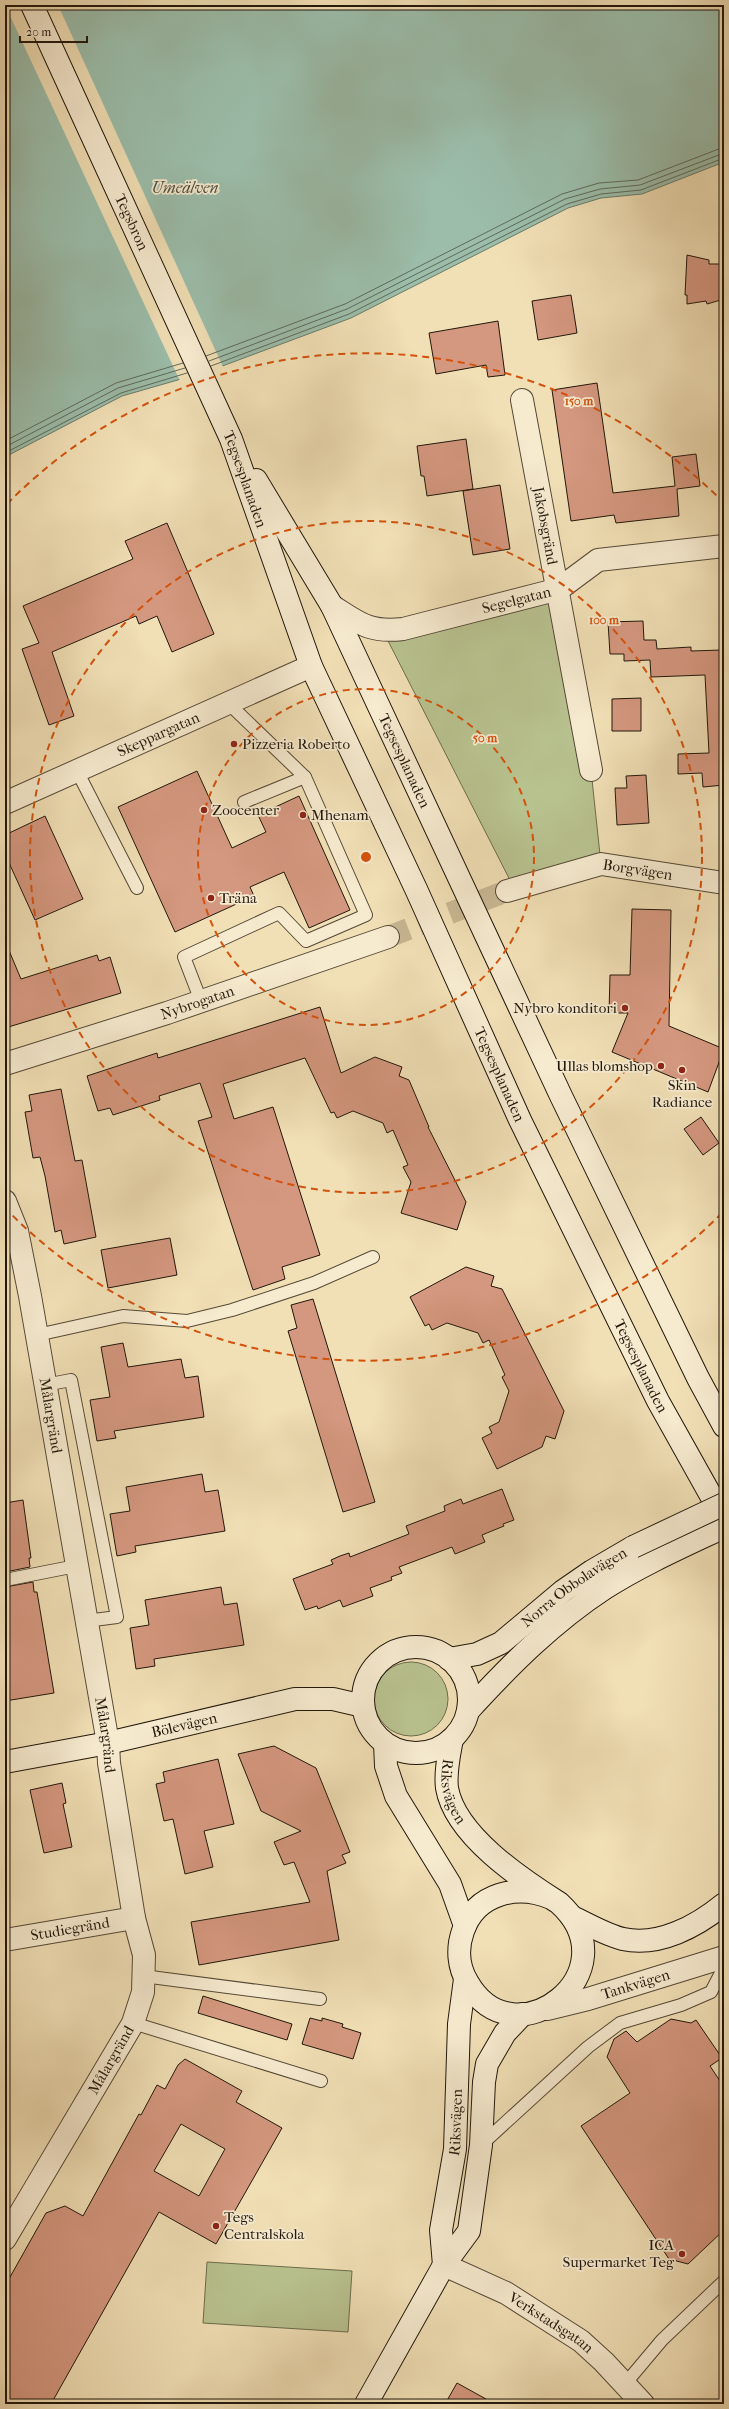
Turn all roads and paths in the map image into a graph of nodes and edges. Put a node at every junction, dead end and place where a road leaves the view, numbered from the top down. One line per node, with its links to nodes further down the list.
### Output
1 (32, 5): 3 (street, Tegsbron)
2 (522, 400): 5 (street, Jakobsgränd)
3 (231, 439): 6 (street, Tegsesplanaden); 7 (street, Tegsesplanaden)
4 (724, 546): 5 (street, Segelgatan)
5 (559, 589): 6 (street, Segelgatan); 9 (street, Jakobsgränd)
6 (332, 606): 24 (street, Tegsesplanaden)
7 (311, 666): 8 (street, Skeppargatan); 26 (street, Tegsesplanaden)
8 (228, 703): 10 (street, Skeppargatan); 11 (lane)
9 (591, 770)
10 (77, 771): 13 (street, Skeppargatan); 15 (lane)
11 (305, 777): 12 (lane); 18 (lane)
12 (244, 802)
13 (5, 803)
14 (724, 883): 16 (street, Borgvägen)
15 (137, 888)
16 (507, 891)
17 (388, 937): 18 (street, Nybrogatan)
18 (201, 1001): 19 (street, Nybrogatan)
19 (5, 1064)
20 (5, 1201): 22 (street, Målargränd)
21 (373, 1257): 22 (lane)
22 (37, 1335): 23 (street, Målargränd)
23 (46, 1385): 28 (street, Målargränd); 30 (lane)
24 (724, 1426)
25 (724, 1504): 31 (street, Norra Obbolavägen, bridge)
26 (724, 1519)
27 (724, 1527): 33 (street, Norra Obbolavägen)
28 (76, 1566): 29 (lane); 30 (street, Målargränd)
29 (5, 1580)
30 (86, 1621): 35 (street, Målargränd)
31 (449, 1659): 32 (street); 33 (street)
32 (362, 1706): 35 (street, Bölevägen); 36 (street)
33 (468, 1711): 34 (street)
34 (452, 1739): 36 (street); 38 (street, Riksvägen)
35 (108, 1744): 37 (street, Bölevägen); 41 (street, Målargränd)
36 (385, 1744): 42 (street)
37 (5, 1762)
38 (551, 1898): 40 (street, Riksvägen); 42 (street, Riksvägen)
39 (724, 1904): 40 (street)
40 (572, 1917): 49 (street, Riksvägen)
41 (134, 1918): 43 (street, Studiegränd); 46 (street, Målargränd)
42 (465, 1926): 47 (street, Riksvägen)
43 (5, 1940)
44 (724, 1957): 49 (street, Tankvägen)
45 (724, 1966): 53 (lane)
46 (143, 1976): 48 (lane); 51 (street, Målargränd)
47 (465, 1979): 50 (street, Riksvägen); 55 (street, Riksvägen)
48 (320, 1999)
49 (547, 2009): 50 (street, Riksvägen)
50 (523, 2014): 53 (street, Riksvägen)
51 (133, 2023): 52 (lane); 54 (street, Målargränd)
52 (322, 2081)
53 (481, 2145): 55 (street, Riksvägen)
54 (5, 2239)
55 (444, 2265): 57 (street, Verkstadsgatan); 58 (street, Riksvägen)
56 (724, 2280): 57 (lane)
57 (634, 2397)
58 (366, 2404)

